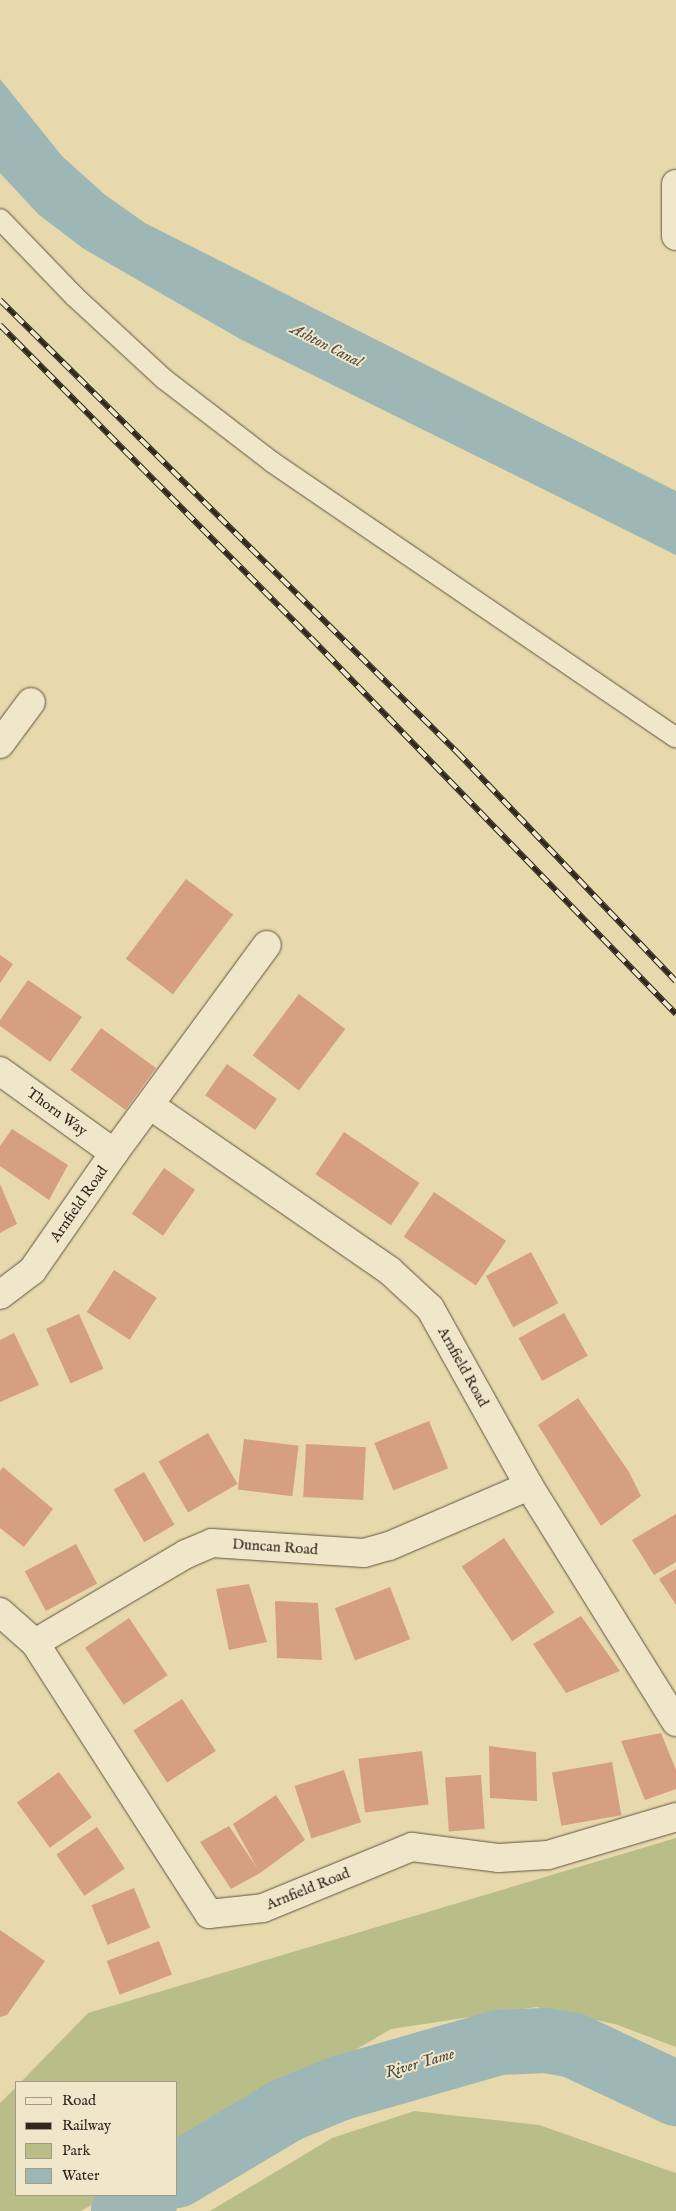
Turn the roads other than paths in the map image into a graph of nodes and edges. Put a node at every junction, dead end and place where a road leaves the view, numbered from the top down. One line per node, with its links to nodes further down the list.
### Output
1 (676, 184): 3 (street)
2 (0, 219): 5 (lane)
3 (675, 236)
4 (31, 702): 6 (street)
5 (676, 738)
6 (0, 744)
7 (267, 945): 9 (street, Arnfield Road)
8 (0, 1071): 10 (street, Thorn Way)
9 (151, 1106): 10 (street, Arnfield Road); 12 (street, Arnfield Road)
10 (114, 1153): 11 (street, Arnfield Road)
11 (0, 1295)
12 (529, 1486): 14 (street, Duncan Road); 15 (street, Arnfield Road)
13 (0, 1612): 14 (street, Arnfield Road)
14 (35, 1643): 16 (street, Arnfield Road)
15 (676, 1722)
16 (676, 1816)

